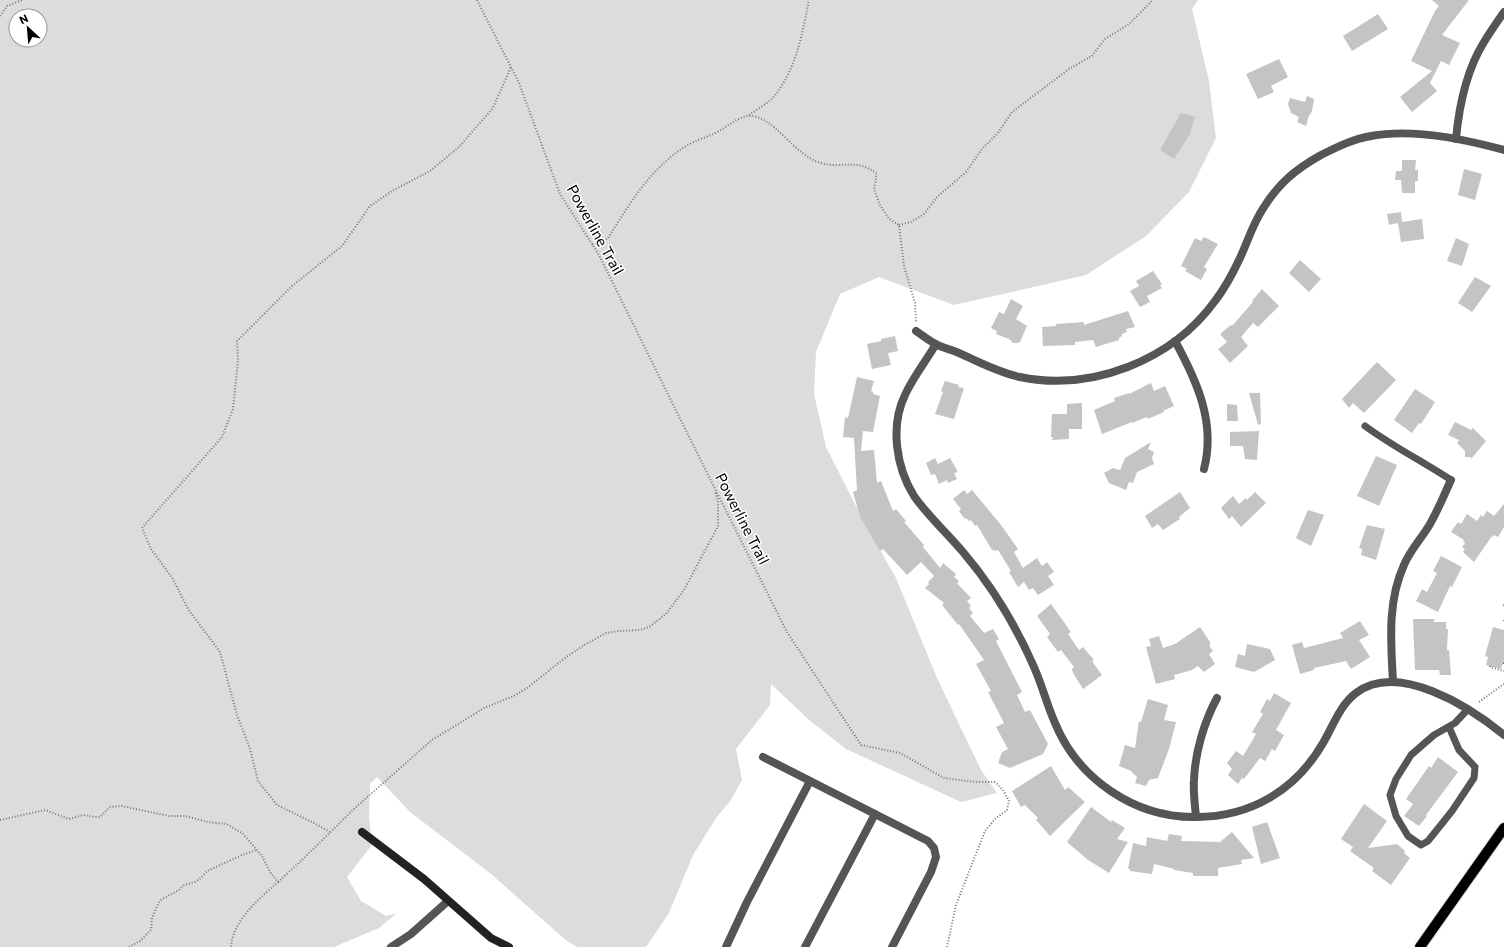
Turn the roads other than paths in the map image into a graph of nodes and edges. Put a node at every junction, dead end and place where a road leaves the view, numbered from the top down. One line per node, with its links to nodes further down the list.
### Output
1 (1504, 12): 2 (street)
2 (1456, 139): 3 (street); 5 (street)
3 (1504, 150)
4 (916, 332): 6 (street)
5 (1175, 341): 6 (street); 8 (street)
6 (936, 344): 18 (street)
7 (1365, 426): 9 (lane)
8 (1204, 469)
9 (1451, 480): 10 (street)
10 (1393, 682): 12 (street); 18 (street)
11 (1217, 698): 18 (street)
12 (1468, 708): 13 (lane); 14 (street)
13 (1449, 726): 13 (lane)
14 (1504, 735)
15 (763, 757): 16 (street)
16 (810, 781): 17 (street); 24 (street)
17 (875, 814): 25 (street); 26 (street)
18 (1196, 817)
19 (1504, 828): 27 (main road)
20 (362, 832): 21 (street)
21 (448, 900): 22 (street); 23 (street)
22 (391, 947)
23 (509, 947)
24 (726, 947)
25 (805, 947)
26 (892, 947)
27 (1420, 947)

